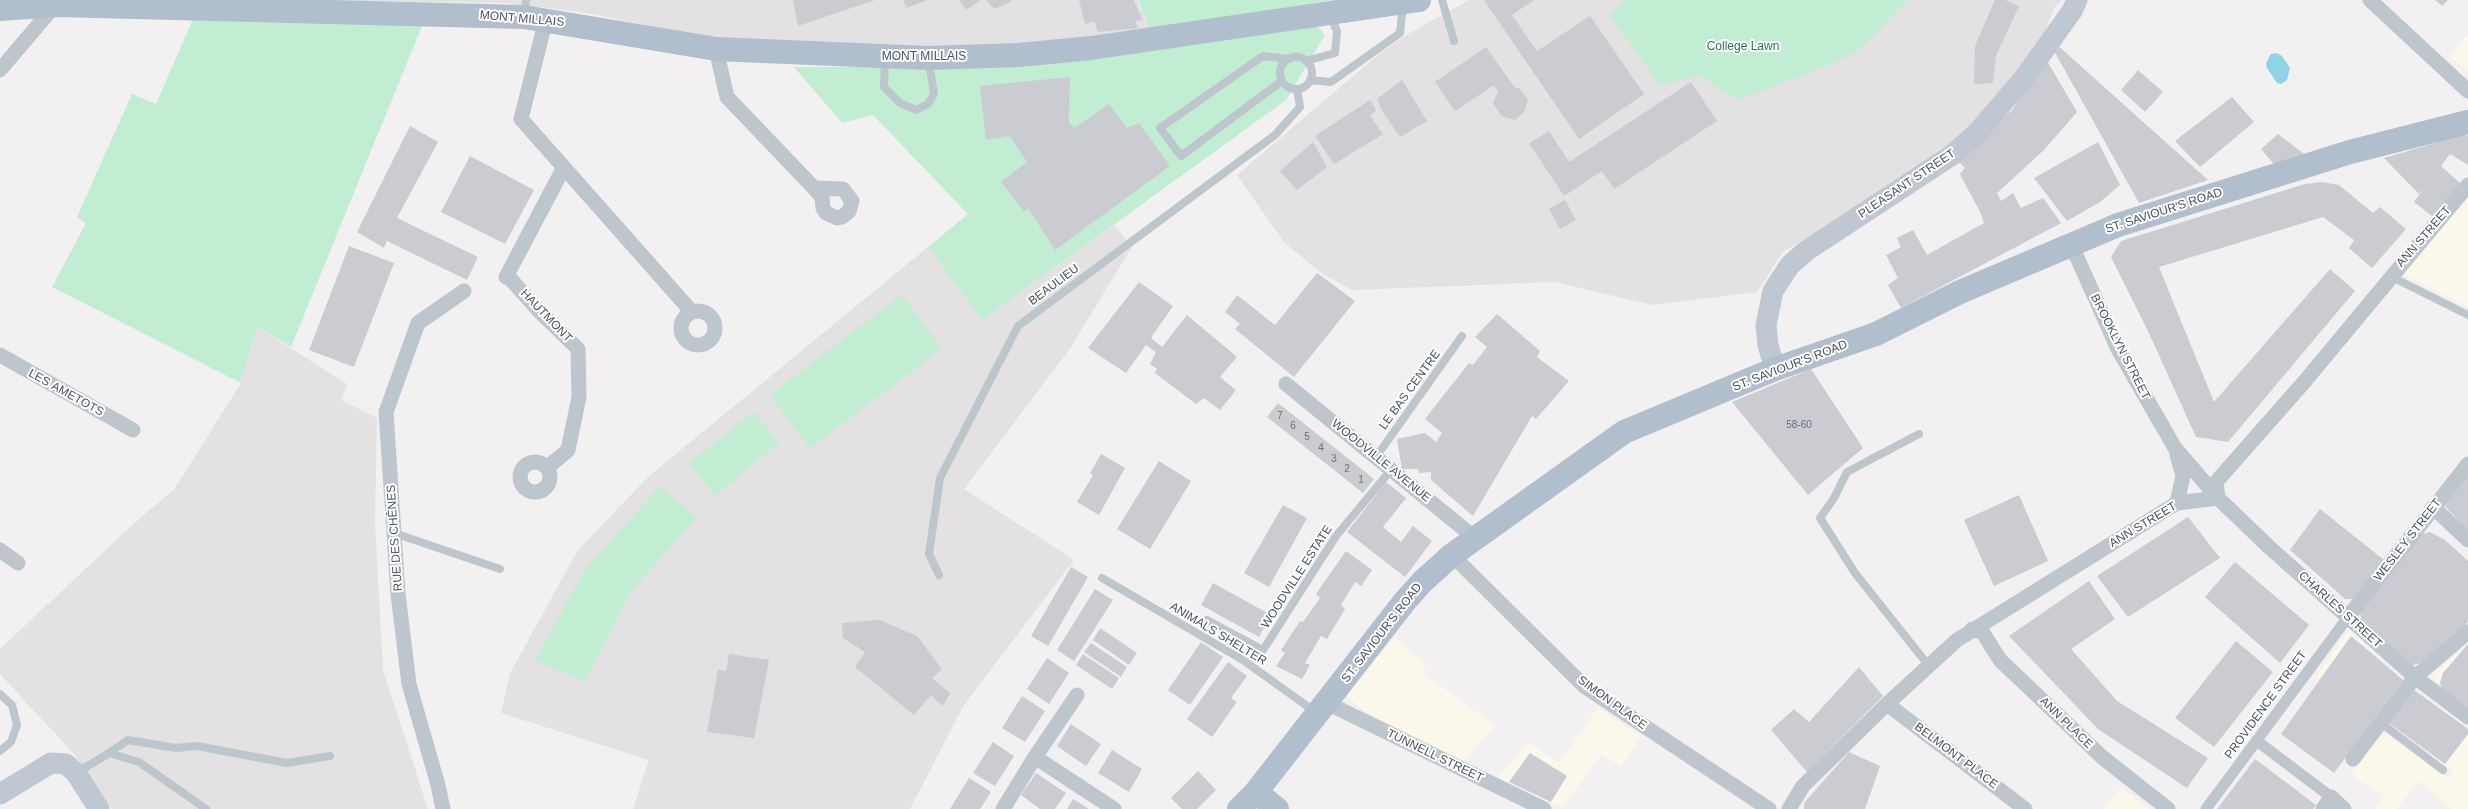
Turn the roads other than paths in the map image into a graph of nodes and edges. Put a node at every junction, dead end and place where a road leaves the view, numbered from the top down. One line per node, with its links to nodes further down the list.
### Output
1 (1442, 0): 11 (lane)
2 (2370, 0): 21 (street)
3 (1411, 1): 10 (main road, MONT MILLAIS); 18 (lane)
4 (57, 2): 6 (main road, MONT MILLAIS); 8 (main road, MONT MILLAIS); 17 (street)
5 (2072, 4): 33 (main road, PLEASANT STREET)
6 (154, 5): 7 (main road, MONT MILLAIS)
7 (302, 5): 9 (main road, MONT MILLAIS)
8 (0, 9)
9 (532, 12): 12 (main road, MONT MILLAIS); 23 (street)
10 (1328, 13): 14 (main road, MONT MILLAIS); 16 (lane)
11 (1454, 41)
12 (716, 49): 13 (main road, MONT MILLAIS); 25 (street)
13 (885, 57): 14 (main road, MONT MILLAIS); 14 (lane)
14 (928, 58)
15 (1288, 59): 16 (lane); 19 (lane); 19 (lane)
16 (1306, 61): 18 (lane)
17 (0, 70)
18 (1310, 80): 20 (lane)
19 (1282, 81): 20 (lane)
20 (1297, 89): 52 (lane, BEAULIEU)
21 (2468, 91)
22 (2468, 122): 26 (main road, ST. SAVIOUR'S ROAD)
23 (563, 169): 29 (street); 40 (street, HAUTMONT)
24 (2468, 185): 27 (street, ANN STREET)
25 (814, 188)
26 (2071, 244): 33 (main road, ST. SAVIOUR'S ROAD); 37 (street, BROOKLYN STREET)
27 (2390, 276): 30 (lane); 42 (street, ANN STREET)
28 (464, 291): 45 (street, RUE DES CHÊNES)
29 (692, 312)
30 (2468, 315)
31 (1462, 336): 38 (lane, LE BAS CENTRE)
32 (0, 355): 35 (street, LES AMETOTS)
33 (1775, 370): 46 (main road, ST. SAVIOUR'S ROAD)
34 (1286, 384): 38 (street, WOODVILLE AVENUE)
35 (133, 430)
36 (1919, 434): 58 (lane)
37 (2175, 448): 42 (street, BROOKLYN STREET); 43 (street, BROOKLYN STREET)
38 (1376, 457): 41 (street, WOODVILLE AVENUE)
39 (2468, 464): 44 (street, WESLEY STREET)
40 (547, 468)
41 (1391, 470): 46 (street, WOODVILLE AVENUE); 55 (lane, WOODVILLE ESTATE)
42 (2218, 498): 43 (street, ANN STREET); 54 (street, CHARLES STREET)
43 (2177, 503): 56 (street, ANN STREET)
44 (2433, 508): 47 (street); 54 (street, WESLEY STREET)
45 (394, 533): 51 (lane); 79 (street, RUE DES CHÊNES)
46 (1475, 538): 49 (main road, ST. SAVIOUR'S ROAD)
47 (2468, 540)
48 (0, 550): 50 (street)
49 (1452, 555): 63 (main road, ST. SAVIOUR'S ROAD); 85 (street, SIMON PLACE)
50 (18, 562)
51 (500, 569)
52 (939, 575)
53 (1102, 578): 63 (lane, ANIMALS SHELTER)
54 (2348, 617): 59 (street, CHARLES STREET); 66 (street, PROVIDENCE STREET)
55 (1207, 620)
56 (1972, 629): 58 (street, ANN STREET); 88 (street, ANN PLACE)
57 (2468, 632): 59 (street)
58 (1929, 666): 62 (street, ANN STREET)
59 (2415, 678): 64 (street, CHARLES STREET); 65 (street)
60 (0, 694): 67 (lane)
61 (1077, 695): 70 (street)
62 (1887, 704): 86 (street, ANN STREET); 87 (street, BELMONT PLACE)
63 (1323, 709): 74 (main road, ST. SAVIOUR'S ROAD); 84 (street, TUNNELL STREET)
64 (2468, 717)
65 (2381, 723): 71 (street); 72 (lane)
66 (2257, 741): 76 (street); 89 (street, PROVIDENCE STREET)
67 (0, 751)
68 (109, 753): 69 (lane); 73 (lane); 78 (lane)
69 (330, 756)
70 (1035, 756): 80 (street); 81 (street)
71 (2353, 759)
72 (2442, 770)
73 (76, 773): 75 (main road); 77 (main road)
74 (1256, 792): 82 (main road, ST. SAVIOUR'S ROAD); 83 (main road)
75 (0, 794)
76 (2327, 803): 90 (street)
77 (99, 809)
78 (206, 809)
79 (443, 809)
80 (1003, 809)
81 (1114, 809)
82 (1239, 809)
83 (1276, 809)
84 (1544, 809)
85 (1768, 809)
86 (1789, 809)
87 (2024, 809)
88 (2168, 809)
89 (2206, 809)
90 (2344, 809)

